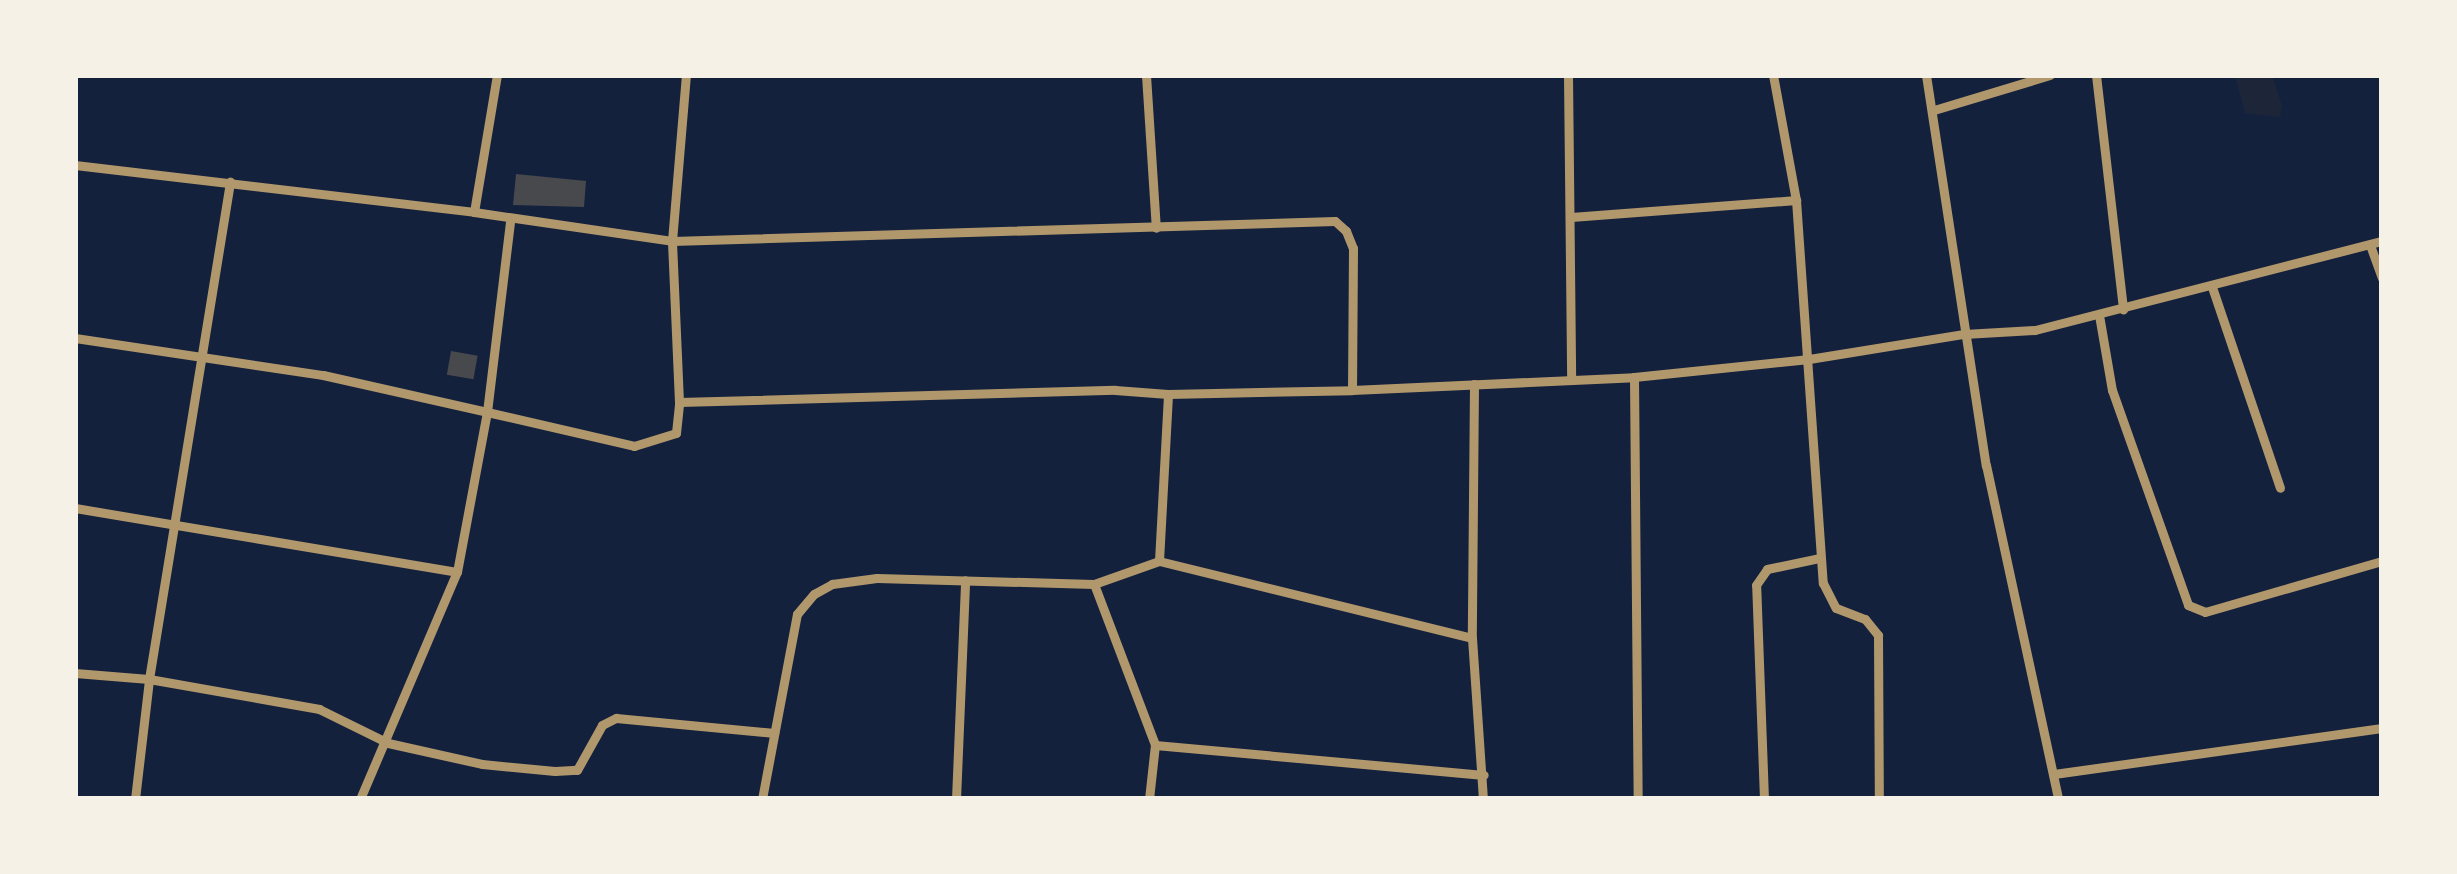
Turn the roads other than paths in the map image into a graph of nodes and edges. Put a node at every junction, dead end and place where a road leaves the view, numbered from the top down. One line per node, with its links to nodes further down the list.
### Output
1 (497, 75): 13 (street)
2 (686, 75): 17 (street)
3 (1146, 75): 16 (street)
4 (1568, 75): 14 (street)
5 (1774, 75): 12 (street)
6 (1926, 75): 9 (street)
7 (2050, 75): 9 (street)
8 (2096, 75): 22 (street)
9 (1934, 110): 24 (street)
10 (75, 166): 11 (street)
11 (230, 182): 13 (street); 27 (street)
12 (1796, 200): 14 (street); 26 (street)
13 (474, 212): 15 (street)
14 (1571, 217): 28 (street)
15 (510, 220): 17 (street); 34 (street)
16 (1156, 228): 17 (street); 31 (street)
17 (672, 240): 33 (street)
18 (2382, 241): 19 (street)
19 (2370, 245): 20 (street); 21 (street)
20 (2382, 278)
21 (2212, 287): 22 (street); 35 (street)
22 (2124, 309): 23 (street)
23 (2099, 315): 24 (street); 40 (street)
24 (1964, 334): 26 (street); 51 (street)
25 (75, 338): 27 (street)
26 (1809, 359): 29 (street); 38 (street)
27 (200, 360): 34 (street); 37 (street)
28 (1571, 377): 29 (street); 30 (street)
29 (1634, 377): 59 (street)
30 (1474, 384): 31 (street); 44 (street)
31 (1352, 390): 32 (street)
32 (1168, 394): 33 (street); 39 (street)
33 (679, 402): 34 (street)
34 (487, 412): 41 (street)
35 (2280, 488)
36 (75, 508): 37 (street)
37 (175, 522): 41 (street); 46 (street)
38 (1819, 558): 60 (street); 61 (street)
39 (1159, 561): 43 (street); 44 (street)
40 (2382, 561)
41 (457, 572): 49 (street)
42 (966, 580): 43 (street); 48 (street); 56 (street)
43 (1094, 584): 50 (street)
44 (1472, 638): 52 (street)
45 (75, 672): 46 (street)
46 (150, 679): 49 (street); 53 (street)
47 (2382, 728): 51 (street)
48 (774, 734): 49 (street); 55 (street)
49 (388, 743): 54 (street)
50 (1155, 745): 52 (street); 57 (street)
51 (2054, 774): 62 (street)
52 (1484, 775): 58 (street)
53 (135, 799)
54 (360, 799)
55 (762, 799)
56 (956, 799)
57 (1149, 799)
58 (1483, 799)
59 (1638, 799)
60 (1764, 799)
61 (1880, 799)
62 (2058, 799)

